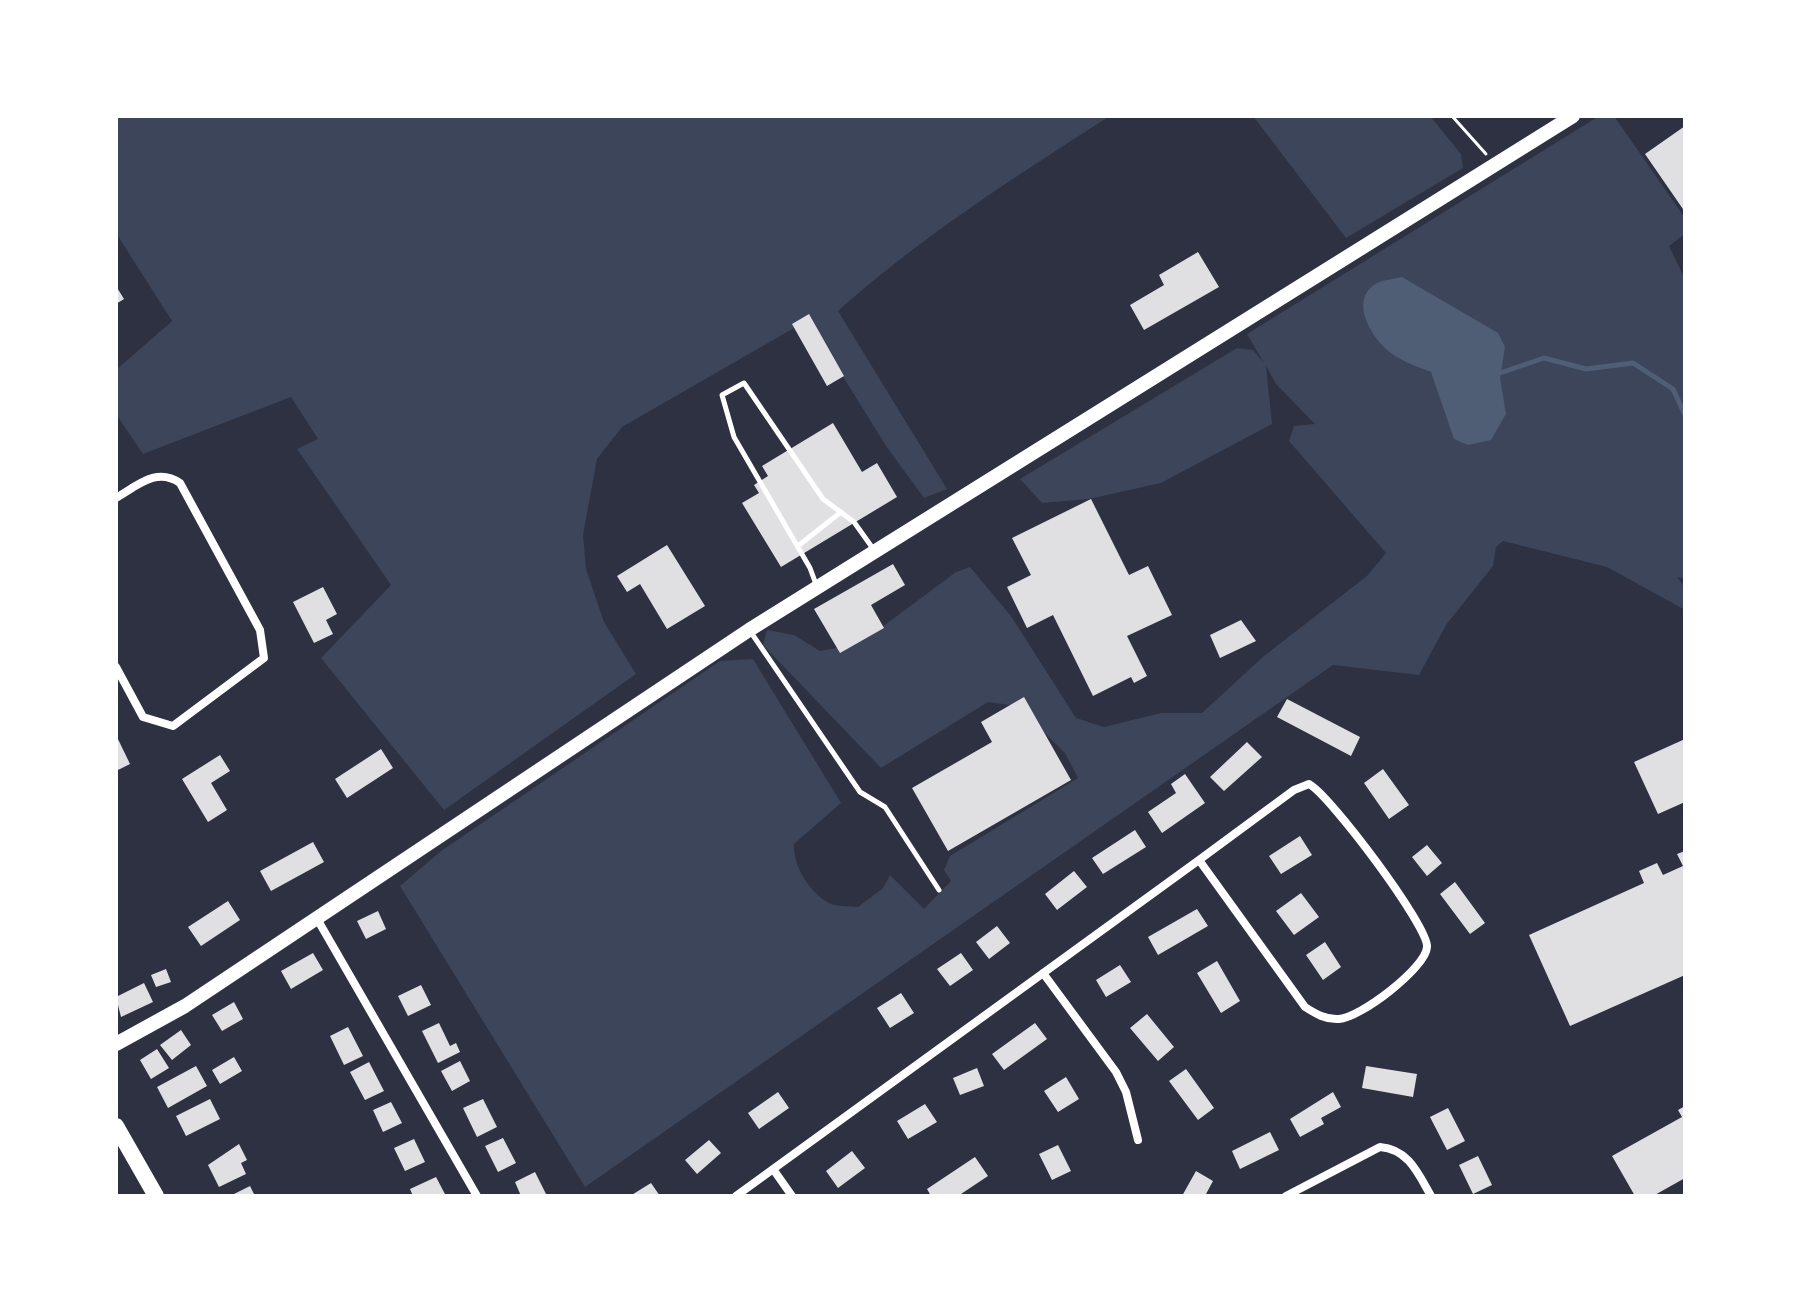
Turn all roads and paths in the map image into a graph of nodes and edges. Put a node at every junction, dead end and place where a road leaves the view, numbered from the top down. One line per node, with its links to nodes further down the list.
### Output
1 (1452, 116): 3 (path)
2 (1573, 116): 3 (main road)
3 (1494, 163): 7 (main road)
4 (116, 498): 10 (street)
5 (841, 512): 6 (lane); 6 (lane); 7 (lane)
6 (798, 546): 8 (lane)
7 (874, 551): 8 (main road)
8 (817, 587): 9 (main road)
9 (749, 630): 12 (lane); 13 (main road)
10 (116, 667)
11 (1199, 860): 11 (street); 14 (street)
12 (939, 890)
13 (316, 917): 15 (main road); 20 (street)
14 (1043, 973): 17 (street); 18 (street)
15 (116, 1044)
16 (116, 1126): 19 (main road)
17 (1138, 1140)
18 (773, 1169): 21 (street); 22 (street)
19 (156, 1196)
20 (477, 1196)
21 (736, 1196)
22 (792, 1196)
23 (1286, 1196): 24 (street)
24 (1431, 1196)

